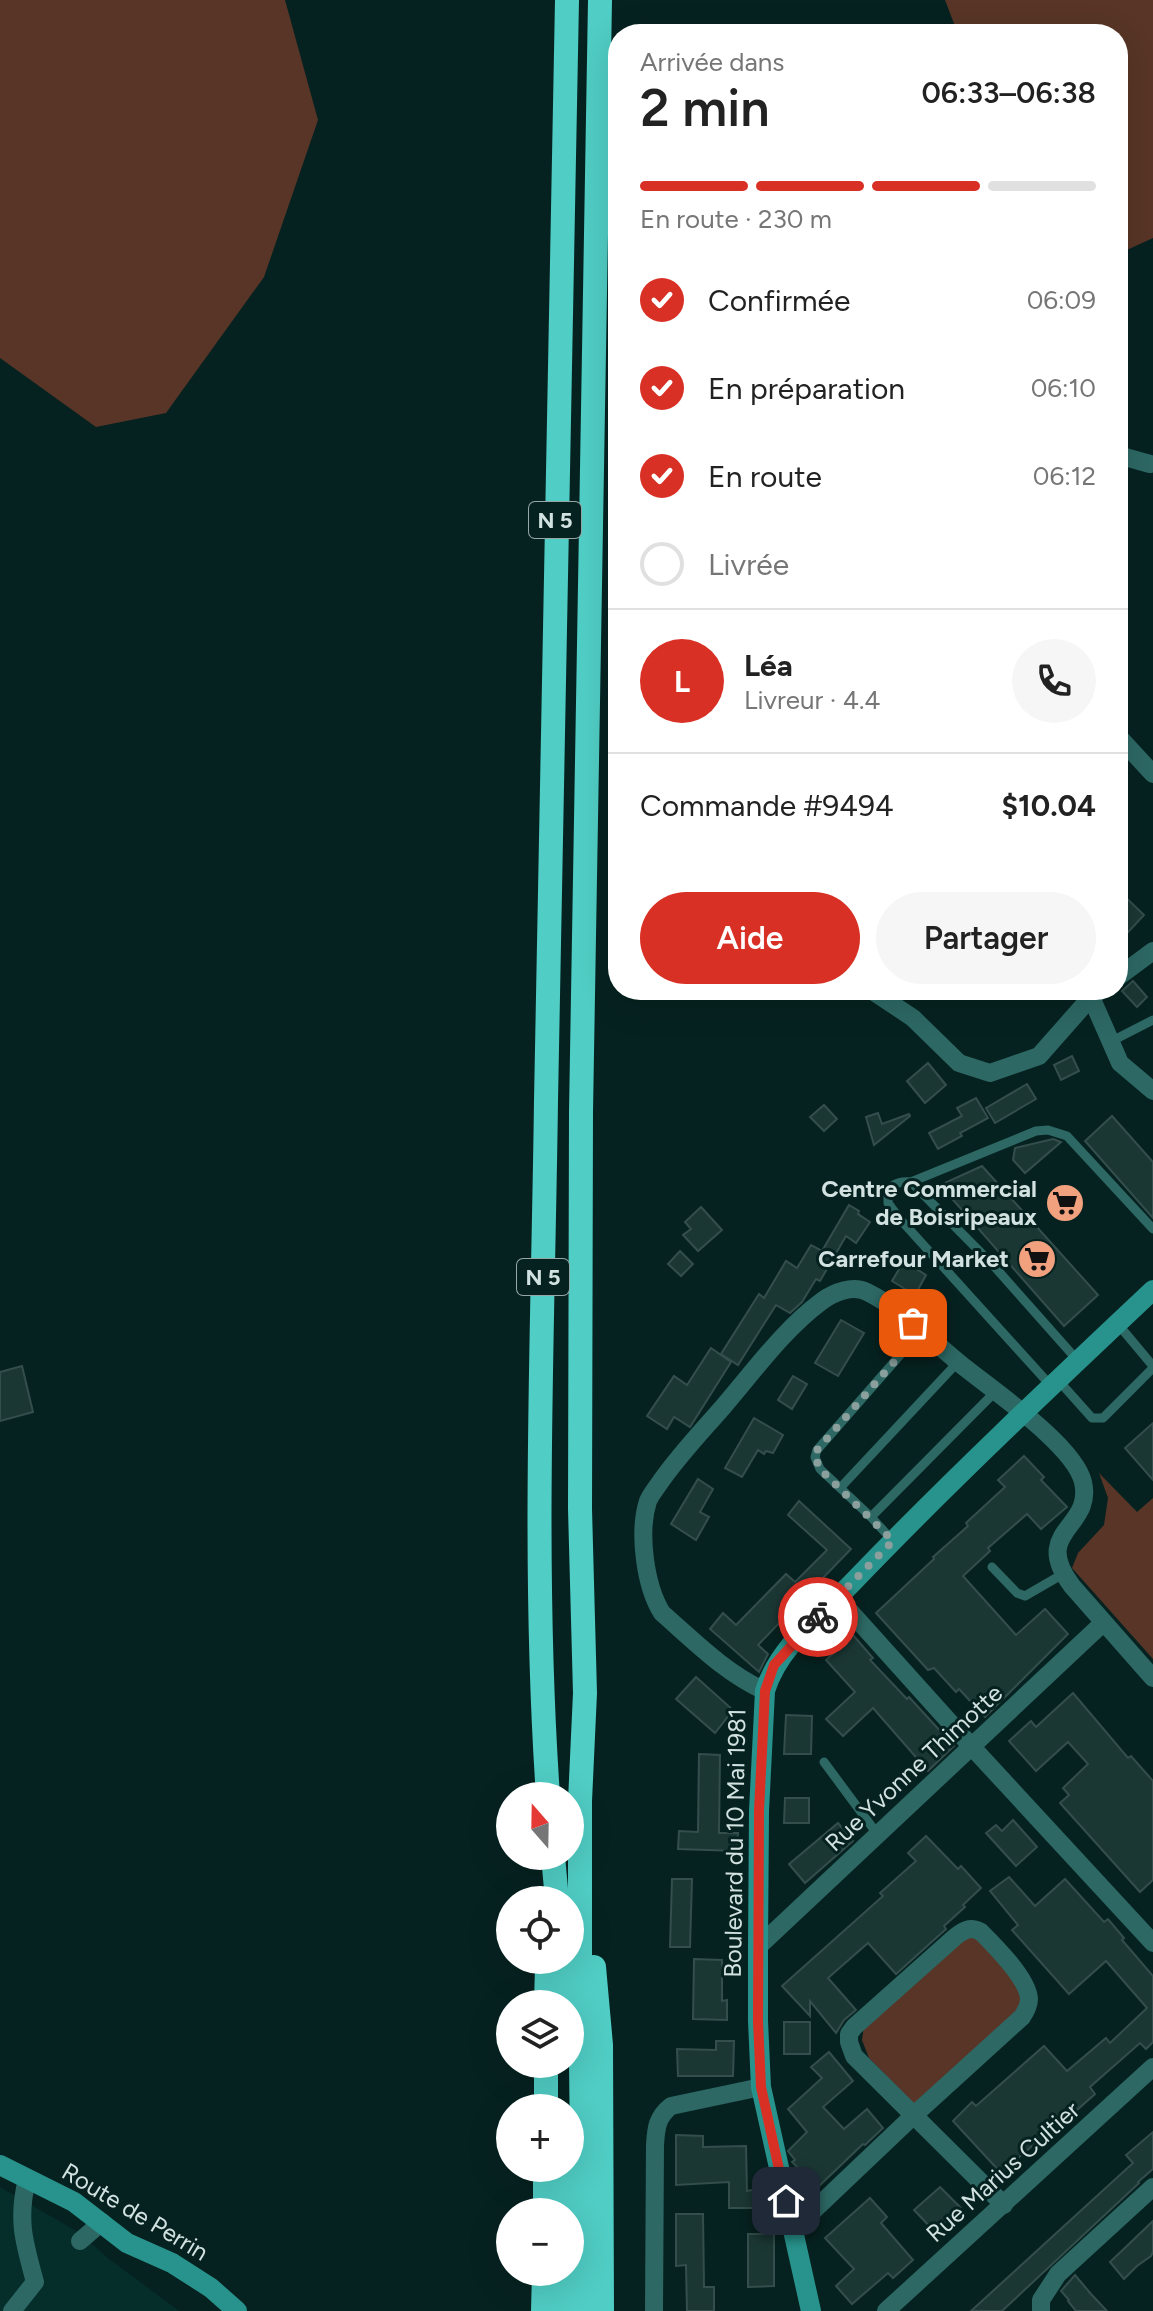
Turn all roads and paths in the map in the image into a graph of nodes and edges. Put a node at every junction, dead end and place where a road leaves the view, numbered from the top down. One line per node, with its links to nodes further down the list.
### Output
1 (567, 0): 37 (highway, N 5)
2 (600, 0): 38 (highway, N 5)
3 (1128, 458): 4 (street)
4 (1150, 464)
5 (1128, 747): 6 (street)
6 (1153, 774)
7 (1153, 951): 8 (street)
8 (1128, 970)
9 (886, 1000): 10 (street)
10 (1087, 1000)
11 (1097, 1000): 13 (street)
12 (1153, 1020): 13 (lane)
13 (1110, 1042): 14 (street)
14 (1153, 1091)
15 (911, 1182): 16 (lane); 21 (lane); 23 (lane)
16 (1153, 1229)
17 (1153, 1290): 18 (street, Boulevard du 10 Mai 1981)
18 (1117, 1323): 21 (street, Boulevard du 10 Mai 1981); 22 (lane)
19 (917, 1327): 20 (street); 26 (lane); 34 (street)
20 (958, 1362): 24 (street); 26 (lane)
21 (1079, 1362): 23 (street, Boulevard du 10 Mai 1981)
22 (1153, 1367): 23 (lane)
23 (1055, 1384): 25 (street, Boulevard du 10 Mai 1981)
24 (995, 1392): 25 (street); 27 (lane)
25 (1023, 1413): 28 (street, Boulevard du 10 Mai 1981); 30 (street)
26 (841, 1487): 27 (lane)
27 (871, 1517): 28 (lane)
28 (893, 1541): 31 (street, Boulevard du 10 Mai 1981)
29 (992, 1567): 30 (lane)
30 (1063, 1574): 32 (street)
31 (838, 1598): 34 (street, Boulevard du 10 Mai 1981); 35 (street)
32 (1103, 1623): 33 (street); 35 (street, Rue Yvonne Thimotte)
33 (1153, 1678)
34 (765, 1691): 43 (street, Boulevard du 10 Mai 1981)
35 (972, 1747): 39 (street, Rue Yvonne Thimotte); 42 (street)
36 (824, 1762): 39 (lane)
37 (547, 1782)
38 (581, 1782)
39 (878, 1835): 43 (street, Rue Yvonne Thimotte)
40 (584, 1847): 61 (highway)
41 (581, 1870): 60 (highway, N 5)
42 (1153, 1943)
43 (758, 1947): 45 (street, Boulevard du 10 Mai 1981)
44 (1153, 2067): 50 (street, Rue Marius Cultier)
45 (761, 2087): 52 (street, Boulevard du 10 Mai 1981); 62 (street)
46 (913, 2116): 46 (street); 50 (street); 52 (street)
47 (0, 2165): 48 (street, Route de Perrin)
48 (27, 2179): 51 (street, Route de Perrin); 56 (street)
49 (1153, 2187): 65 (street)
50 (1004, 2205): 64 (street, Rue Marius Cultier)
51 (102, 2222): 53 (street); 57 (street, Route de Perrin)
52 (793, 2230): 63 (street, Boulevard du 10 Mai 1981)
53 (80, 2241)
54 (544, 2286): 58 (highway)
55 (566, 2286): 59 (highway)
56 (12, 2311)
57 (237, 2311)
58 (543, 2311)
59 (566, 2311)
60 (584, 2311)
61 (602, 2311)
62 (654, 2311)
63 (811, 2311)
64 (886, 2311)
65 (1041, 2311)

